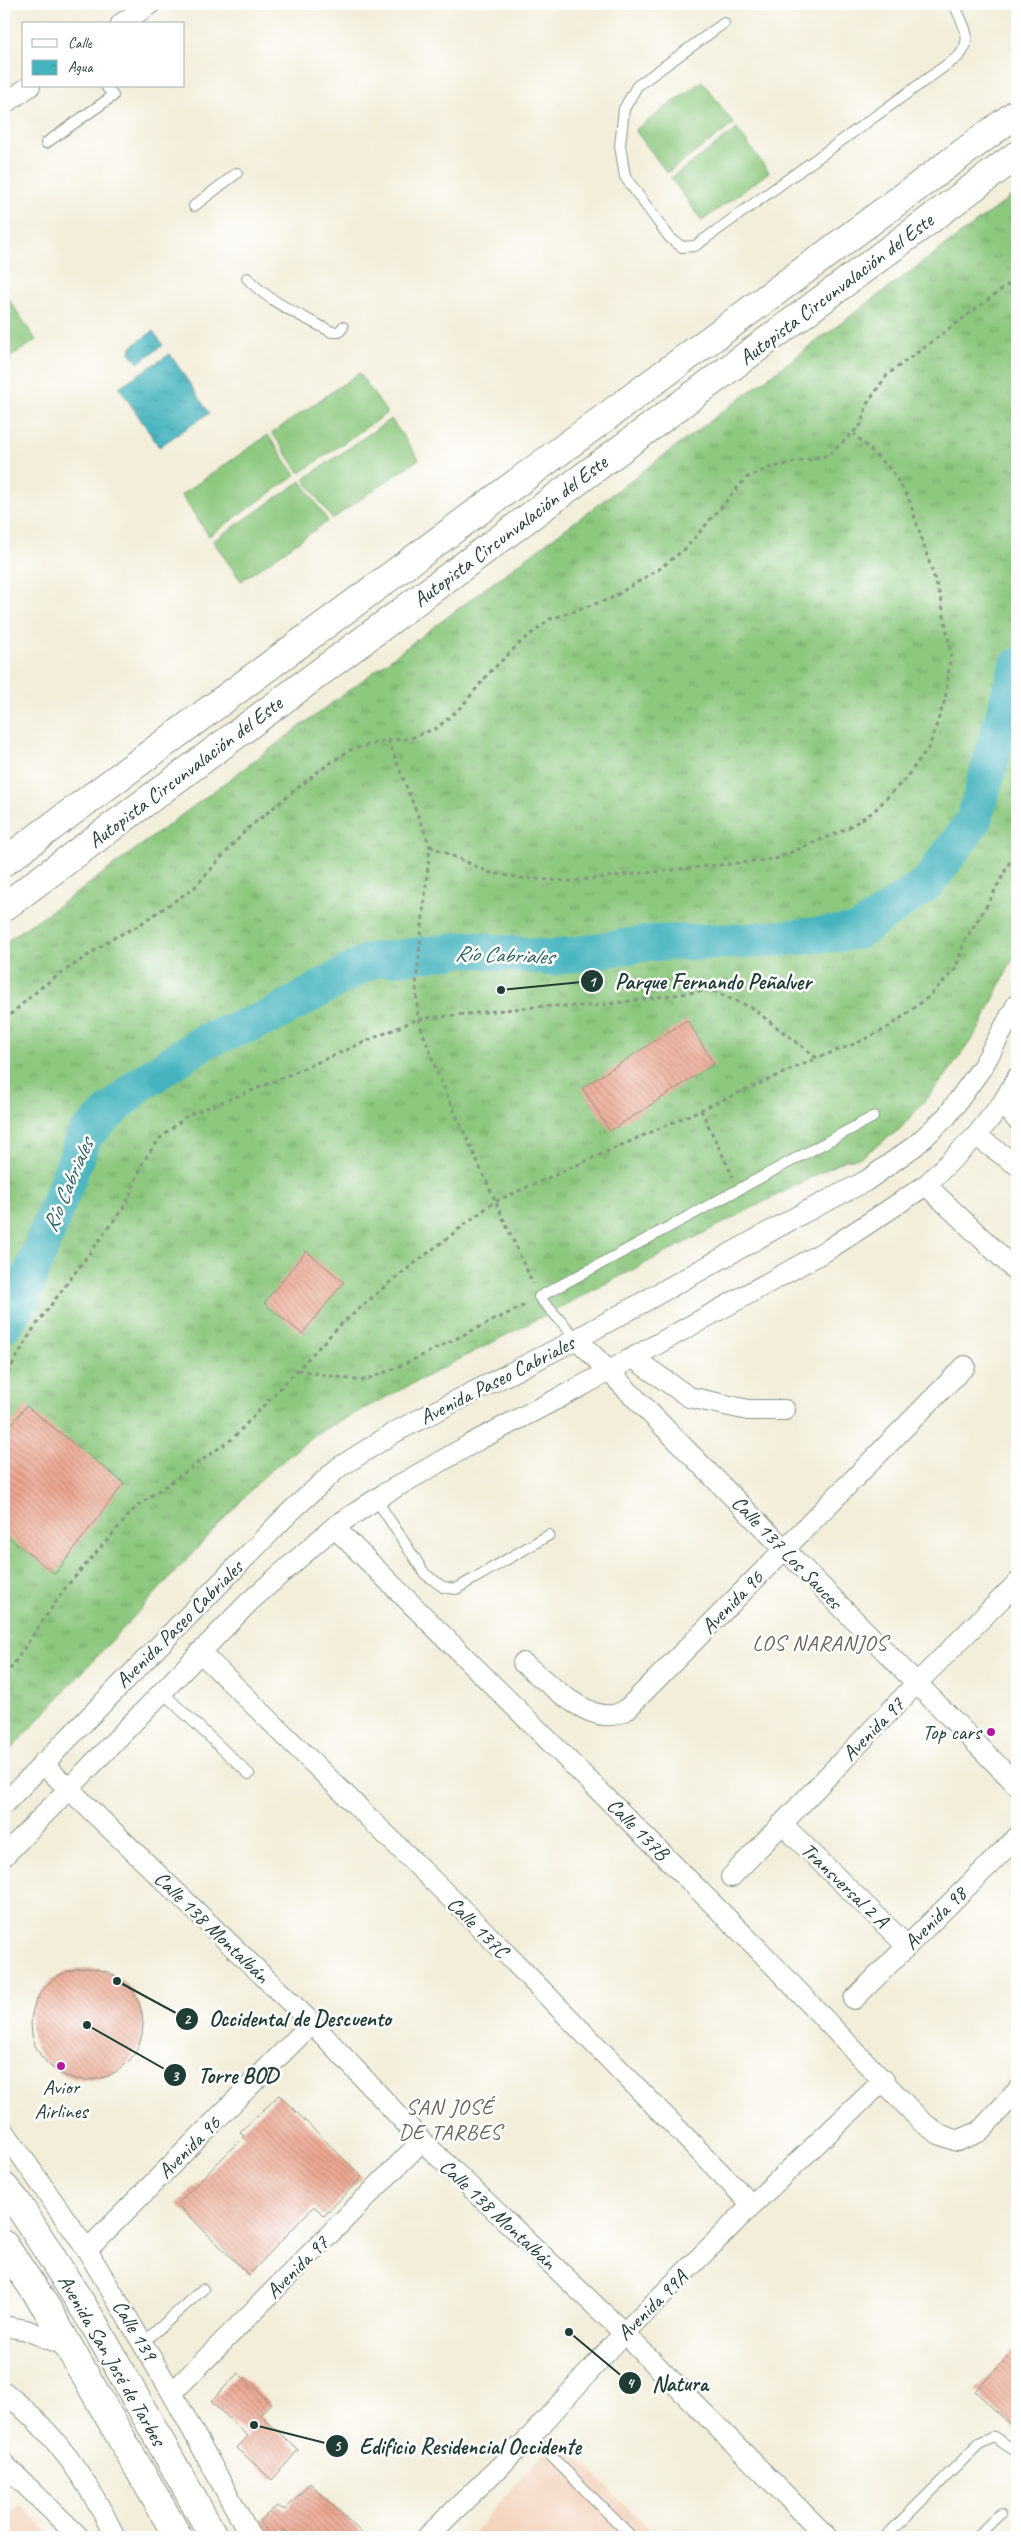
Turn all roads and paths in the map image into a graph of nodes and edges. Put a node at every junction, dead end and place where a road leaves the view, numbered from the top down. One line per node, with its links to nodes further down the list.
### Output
1 (150, 4): 3 (street)
2 (954, 4): 4 (lane)
3 (124, 22)
4 (724, 23)
5 (27, 88): 7 (street)
6 (108, 88): 9 (lane)
7 (4, 104)
8 (1017, 113): 20 (main road, Autopista Circunvalación del Este)
9 (46, 143)
10 (1017, 155): 21 (main road, Autopista Circunvalación del Este)
11 (237, 173): 12 (lane)
12 (194, 206)
13 (247, 278): 15 (lane)
14 (1017, 278): 16 (path)
15 (343, 327)
16 (854, 434): 17 (path); 18 (path)
17 (388, 740): 18 (path); 24 (path)
18 (430, 846): 23 (path)
19 (1017, 848): 25 (path)
20 (4, 862)
21 (4, 908)
22 (1017, 1004): 38 (street, Avenida Paseo Cabriales)
23 (418, 1019): 25 (path); 35 (path); 43 (path)
24 (4, 1020)
25 (817, 1058): 28 (path)
26 (1017, 1078): 27 (street, Avenida Paseo Cabriales)
27 (1003, 1102): 30 (street); 31 (street, Avenida Paseo Cabriales)
28 (701, 1110): 34 (path); 35 (path)
29 (873, 1117): 34 (lane)
30 (1017, 1120)
31 (976, 1136): 32 (street); 33 (street, Avenida Paseo Cabriales)
32 (1017, 1165)
33 (926, 1185): 36 (street); 39 (street, Avenida Paseo Cabriales)
34 (739, 1189): 37 (lane)
35 (494, 1202): 37 (path); 41 (path)
36 (1017, 1272)
37 (539, 1298): 38 (lane); 41 (path)
38 (577, 1339): 42 (street, Calle 137 Los Sauces); 55 (street, Avenida Paseo Cabriales)
39 (632, 1358): 42 (street, Avenida Paseo Cabriales); 44 (street)
40 (965, 1366): 48 (street, Avenida 96)
41 (298, 1370): 52 (path)
42 (609, 1371): 45 (street, Avenida Paseo Cabriales); 48 (street, Calle 137 Los Sauces)
43 (4, 1380)
44 (785, 1410)
45 (376, 1499): 46 (street, Avenida Paseo Cabriales); 47 (lane)
46 (334, 1526): 50 (street, Avenida Paseo Cabriales); 67 (street, Calle 137B)
47 (549, 1535)
48 (784, 1549): 51 (street, Avenida 96); 53 (street, Calle 137 Los Sauces)
49 (1017, 1583): 53 (street, Avenida 97)
50 (200, 1652): 54 (street, Avenida Paseo Cabriales); 72 (street, Calle 137C)
51 (523, 1663)
52 (4, 1674)
53 (916, 1684): 57 (street, Calle 137 Los Sauces); 60 (street, Avenida 97)
54 (162, 1692): 56 (lane); 58 (street, Avenida Paseo Cabriales)
55 (42, 1763): 58 (street, Calle 138 Montalbán); 59 (street, Avenida Paseo Cabriales)
56 (250, 1774)
57 (1017, 1785)
58 (68, 1790): 62 (street, Avenida Paseo Cabriales); 66 (street, Calle 138 Montalbán)
59 (4, 1804)
60 (782, 1824): 63 (street, Avenida 97); 64 (street, Transversal 2 A)
61 (1017, 1837): 64 (street, Avenida 98)
62 (4, 1856)
63 (731, 1877)
64 (907, 1946): 65 (street, Avenida 98)
65 (854, 1999)
66 (312, 2023): 70 (street, Calle 138 Montalbán); 74 (street, Avenida 96)
67 (884, 2080): 68 (street, Calle 137B); 72 (street, Avenida 99A)
68 (1017, 2090)
69 (4, 2131): 74 (street, Calle 139)
70 (422, 2141): 77 (street, Calle 138 Montalbán); 81 (street, Avenida 97)
71 (4, 2187): 89 (main road, Avenida San José de Tarbes)
72 (752, 2205): 77 (street, Avenida 99A)
73 (4, 2245): 79 (main road, Avenida San José de Tarbes)
74 (87, 2250): 78 (street, Calle 139)
75 (203, 2289): 78 (lane)
76 (4, 2326): 79 (street)
77 (624, 2333): 82 (street, Avenida 99A); 93 (street, Calle 138 Montalbán)
78 (143, 2343): 81 (street, Calle 139)
79 (69, 2347): 88 (main road, Avenida San José de Tarbes)
80 (4, 2392): 87 (street)
81 (172, 2393): 90 (street, Calle 139)
82 (531, 2436): 91 (street, Avenida 99A); 92 (lane)
83 (1017, 2452): 94 (lane)
84 (4, 2464): 86 (street)
85 (1000, 2514): 95 (lane)
86 (79, 2537)
87 (115, 2537)
88 (178, 2537)
89 (214, 2537)
90 (251, 2537)
91 (428, 2537)
92 (632, 2537)
93 (827, 2537)
94 (885, 2537)
95 (976, 2537)

